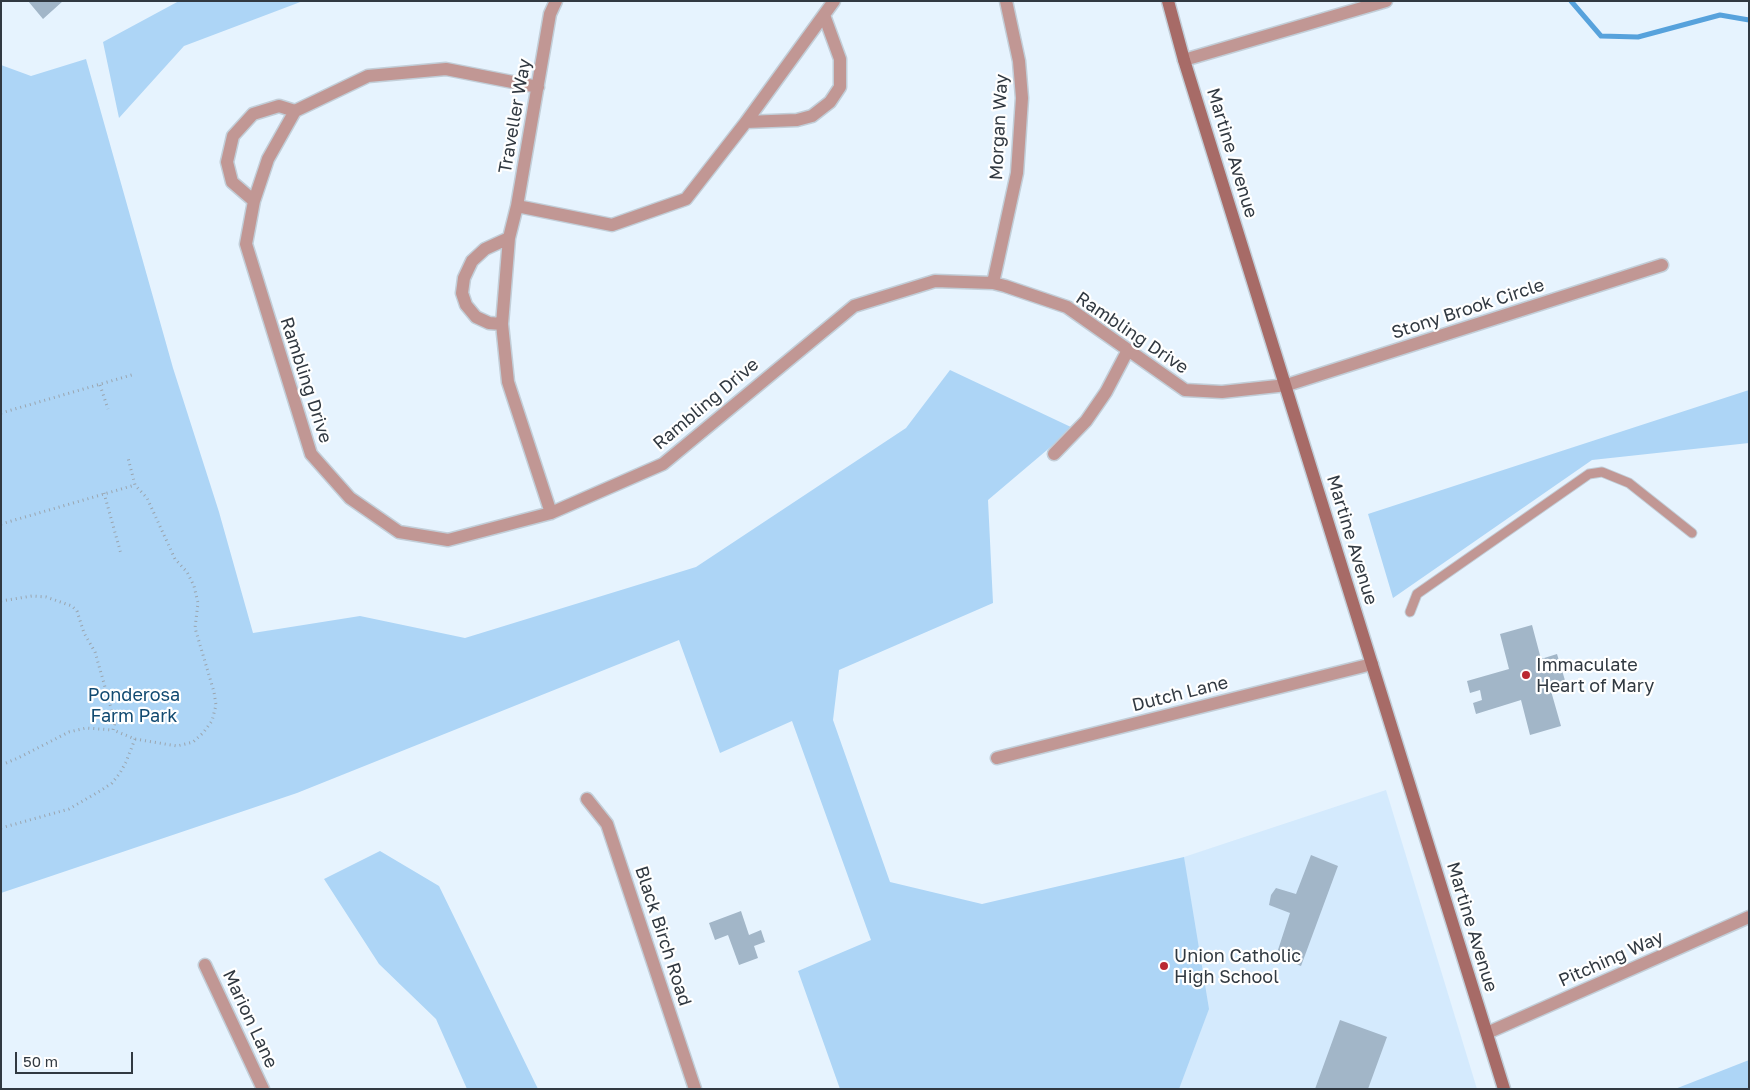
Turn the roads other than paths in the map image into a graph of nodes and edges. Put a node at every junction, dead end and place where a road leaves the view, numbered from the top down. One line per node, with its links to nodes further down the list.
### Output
1 (556, 1): 8 (street, Traveller Way)
2 (834, 1): 6 (street)
3 (1006, 1): 15 (street, Morgan Way)
4 (1168, 1): 7 (main road, Martine Avenue)
5 (1386, 1): 7 (street)
6 (824, 15): 10 (street); 10 (street)
7 (1184, 60): 18 (main road, Martine Avenue)
8 (538, 86): 9 (street); 12 (street, Traveller Way)
9 (295, 111): 11 (street, Rambling Drive); 11 (street)
10 (746, 122): 12 (street)
11 (254, 201): 20 (street, Rambling Drive)
12 (517, 206): 13 (street, Traveller Way)
13 (509, 238): 16 (street, Traveller Way); 16 (street)
14 (1662, 265): 18 (street, Stony Brook Circle)
15 (993, 284): 17 (street, Rambling Drive); 20 (street, Rambling Drive)
16 (502, 324): 20 (street, Traveller Way)
17 (1128, 350): 18 (street, Rambling Drive); 19 (street)
18 (1285, 385): 23 (main road, Martine Avenue)
19 (1054, 454)
20 (551, 513)
21 (1692, 533): 22 (lane)
22 (1410, 612)
23 (1372, 664): 24 (street, Dutch Lane); 28 (main road, Martine Avenue)
24 (997, 758)
25 (587, 799): 30 (street, Black Birch Road)
26 (1749, 918): 28 (street, Pitching Way)
27 (205, 965): 29 (street, Marion Lane)
28 (1487, 1033): 31 (main road, Martine Avenue)
29 (263, 1089)
30 (695, 1089)
31 (1504, 1089)

